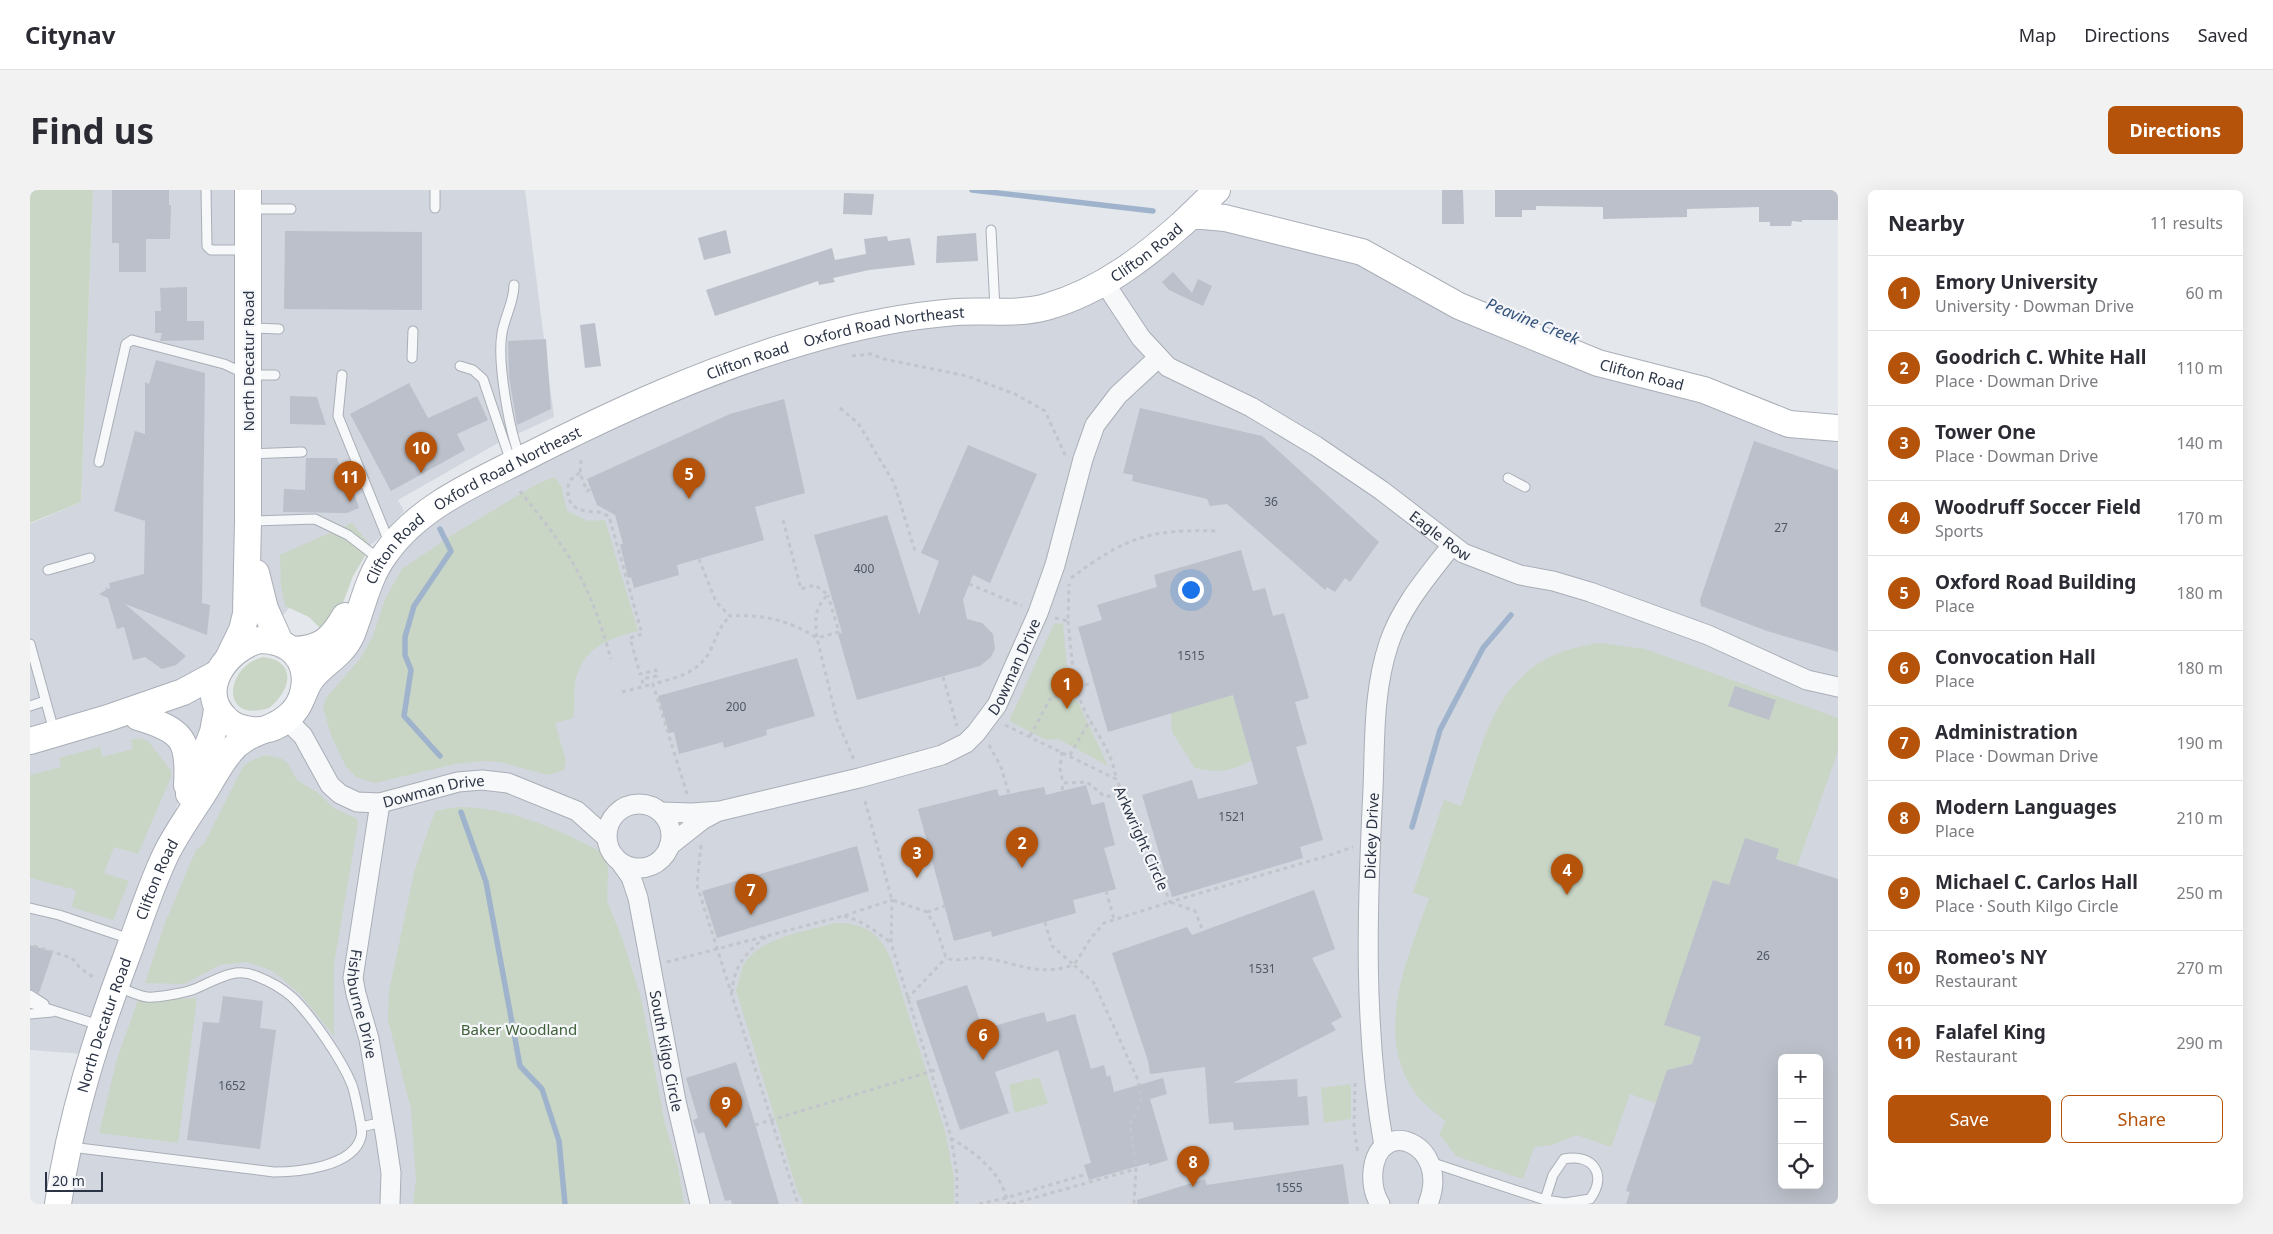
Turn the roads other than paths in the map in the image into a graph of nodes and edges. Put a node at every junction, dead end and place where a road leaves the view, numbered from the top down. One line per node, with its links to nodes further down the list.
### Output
1 (206, 190): 9 (lane)
2 (435, 190): 5 (lane)
3 (1216, 192): 8 (main road)
4 (248, 200): 6 (lane); 9 (main road, North Decatur Road)
5 (435, 208)
6 (291, 209)
7 (991, 230): 12 (lane)
8 (1165, 239): 11 (main road, Clifton Road); 24 (main road, Clifton Road)
9 (248, 250): 13 (main road, North Decatur Road)
10 (514, 285): 28 (lane)
11 (1094, 287): 12 (main road, Clifton Road); 18 (street, Eagle Row)
12 (996, 312): 16 (main road, Clifton Road)
13 (248, 328): 14 (lane); 20 (main road, North Decatur Road)
14 (279, 329)
15 (414, 331): 17 (lane)
16 (796, 343): 23 (main road, Oxford Road Northeast)
17 (412, 358)
18 (1158, 358): 32 (street, Eagle Row); 49 (street, Dowman Drive)
19 (460, 366): 28 (lane)
20 (248, 375): 21 (lane); 26 (main road, North Decatur Road); 27 (lane)
21 (275, 375)
22 (342, 375): 34 (lane)
23 (692, 379): 28 (main road, Clifton Road)
24 (1838, 428)
25 (302, 452): 26 (lane)
26 (248, 454): 31 (main road, North Decatur Road)
27 (99, 462)
28 (517, 462): 34 (main road, Clifton Road)
29 (1508, 478): 30 (lane)
30 (1524, 487)
31 (248, 527): 34 (lane); 37 (main road, North Decatur Road); 38 (main road, North Decatur Road)
32 (1452, 546): 39 (street, Eagle Row); 67 (street, Dickey Drive)
33 (90, 558): 35 (lane)
34 (381, 561): 37 (main road); 40 (main road, Clifton Road)
35 (48, 570)
36 (30, 644): 41 (lane)
37 (286, 646): 38 (main road); 40 (main road)
38 (223, 665): 43 (main road); 44 (main road)
39 (1838, 687)
40 (306, 690): 45 (main road, Clifton Road)
41 (46, 701): 42 (lane); 46 (lane)
42 (30, 706)
43 (134, 709): 44 (main road); 46 (main road); 47 (main road)
44 (217, 709): 45 (main road); 47 (main road)
45 (273, 726): 48 (street, Dowman Drive); 53 (main road, Clifton Road)
46 (42, 737)
47 (185, 802): 53 (main road)
48 (380, 803): 51 (street, Dowman Drive); 65 (street, Fishburne Drive)
49 (720, 811): 50 (street, Dowman Drive); 52 (street, Dowman Drive)
50 (661, 812): 51 (street, Dowman Drive); 52 (street)
51 (607, 838): 54 (street, Dowman Drive)
52 (670, 846): 55 (street, Dowman Drive)
53 (167, 852): 58 (main road, Clifton Road)
54 (622, 863): 55 (street); 56 (street, South Kilgo Circle)
55 (648, 867): 56 (street, South Kilgo Circle)
56 (638, 898): 73 (street, South Kilgo Circle)
57 (30, 908): 58 (lane)
58 (133, 940): 59 (main road, North Decatur Road)
59 (104, 981): 64 (main road); 66 (lane)
60 (30, 995): 62 (lane)
61 (30, 1003): 62 (lane)
62 (57, 1012): 63 (lane); 64 (lane)
63 (30, 1014)
64 (101, 1026): 68 (main road)
65 (382, 1122): 66 (lane); 72 (street, Fishburne Drive)
66 (362, 1127): 68 (lane)
67 (1384, 1146): 69 (street); 74 (street)
68 (68, 1147): 71 (main road)
69 (1430, 1162): 70 (lane); 75 (street)
70 (1544, 1200): 70 (lane)
71 (58, 1204)
72 (390, 1204)
73 (700, 1204)
74 (1380, 1204)
75 (1428, 1204)

